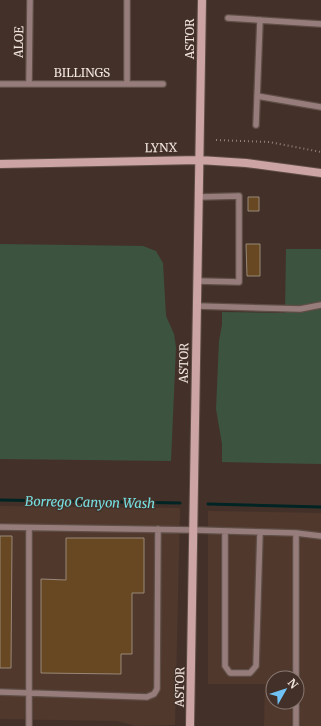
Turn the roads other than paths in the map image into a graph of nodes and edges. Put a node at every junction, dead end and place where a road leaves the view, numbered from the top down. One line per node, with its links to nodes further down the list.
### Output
1 (30, 0): 8 (lane, ALOE)
2 (127, 0): 9 (lane)
3 (202, 0): 14 (street, ASTOR)
4 (228, 18): 5 (lane)
5 (260, 20): 6 (lane); 11 (lane)
6 (321, 24)
7 (0, 84): 8 (lane, BILLINGS)
8 (29, 84): 9 (lane, BILLINGS)
9 (127, 84): 10 (lane, BILLINGS)
10 (163, 84)
11 (257, 96): 12 (lane); 13 (lane)
12 (321, 107)
13 (256, 125)
14 (199, 160): 15 (street, LYNX); 16 (street, LYNX); 17 (street, ASTOR)
15 (0, 164)
16 (321, 173)
17 (199, 197): 18 (street, ASTOR); 18 (lane)
18 (197, 281): 20 (street, ASTOR)
19 (321, 305): 20 (lane)
20 (197, 306): 24 (street, ASTOR)
21 (0, 527): 22 (lane)
22 (29, 528): 23 (lane); 31 (lane)
23 (158, 529): 24 (lane); 31 (lane)
24 (194, 530): 25 (lane); 34 (street, ASTOR)
25 (225, 531): 26 (lane); 26 (lane)
26 (260, 532): 27 (lane)
27 (296, 533): 28 (lane); 29 (lane)
28 (321, 536)
29 (296, 670)
30 (0, 692): 31 (lane)
31 (29, 692): 33 (lane)
32 (296, 710): 35 (lane)
33 (29, 726)
34 (190, 726)
35 (296, 726)

